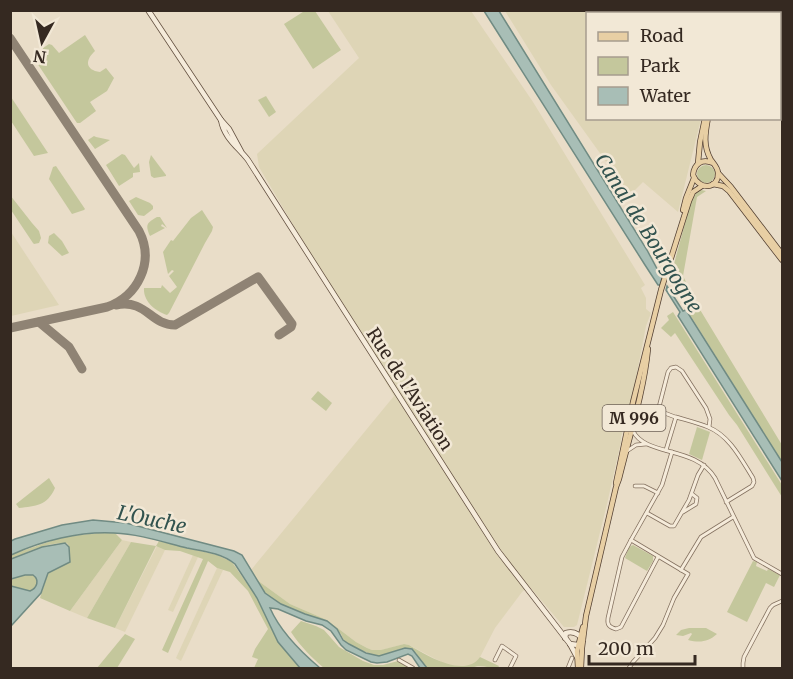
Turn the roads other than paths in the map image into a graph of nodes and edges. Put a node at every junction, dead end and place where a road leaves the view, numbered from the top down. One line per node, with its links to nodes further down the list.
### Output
1 (148, 10): 40 (street, Rue de l'Aviation)
2 (706, 120): 5 (main road)
3 (706, 120): 4 (main road)
4 (698, 164): 5 (main road); 7 (main road)
5 (713, 164): 6 (main road)
6 (718, 173): 8 (main road); 11 (main road)
7 (694, 178): 9 (main road); 10 (main road)
8 (712, 184): 9 (main road); 12 (main road)
9 (702, 186): 10 (main road)
10 (682, 221): 13 (main road)
11 (783, 254)
12 (783, 260)
13 (648, 349): 15 (main road, M 996); 18 (main road, M 996)
14 (676, 417): 16 (street); 16 (street); 21 (street)
15 (632, 427): 17 (street); 18 (main road, M 996)
16 (709, 427): 29 (street)
17 (636, 438): 18 (street); 19 (street)
18 (627, 439): 20 (street); 22 (main road, M 996); 26 (main road, M 996)
19 (646, 444): 20 (street); 21 (street)
20 (636, 445): 22 (street)
21 (666, 450): 23 (street)
22 (626, 452): 26 (main road, M 996)
23 (672, 452): 24 (street); 27 (street)
24 (704, 465): 28 (street); 29 (street)
25 (636, 486): 27 (street)
26 (616, 487): 38 (main road, M 996)
27 (658, 493): 30 (street)
28 (692, 494): 31 (street); 31 (street)
29 (726, 502): 32 (street)
30 (647, 513): 31 (street); 33 (street)
31 (682, 513)
32 (734, 517): 35 (street); 36 (street)
33 (631, 540): 34 (street); 34 (street)
34 (658, 557): 35 (street)
35 (681, 570): 51 (street)
36 (783, 574)
37 (783, 601): 52 (street)
38 (586, 616): 39 (main road, M 996); 41 (main road, M 996)
39 (583, 626): 40 (street); 41 (main road, M 996)
40 (569, 634): 41 (street); 42 (street)
41 (582, 637): 43 (street); 50 (main road, M 996)
42 (570, 644): 43 (street); 44 (street)
43 (578, 645): 44 (main road)
44 (575, 657): 49 (street); 50 (main road)
45 (399, 660): 47 (street)
46 (495, 660): 48 (street)
47 (413, 669)
48 (510, 669)
49 (568, 669)
50 (580, 669)
51 (629, 669)
52 (744, 669)

